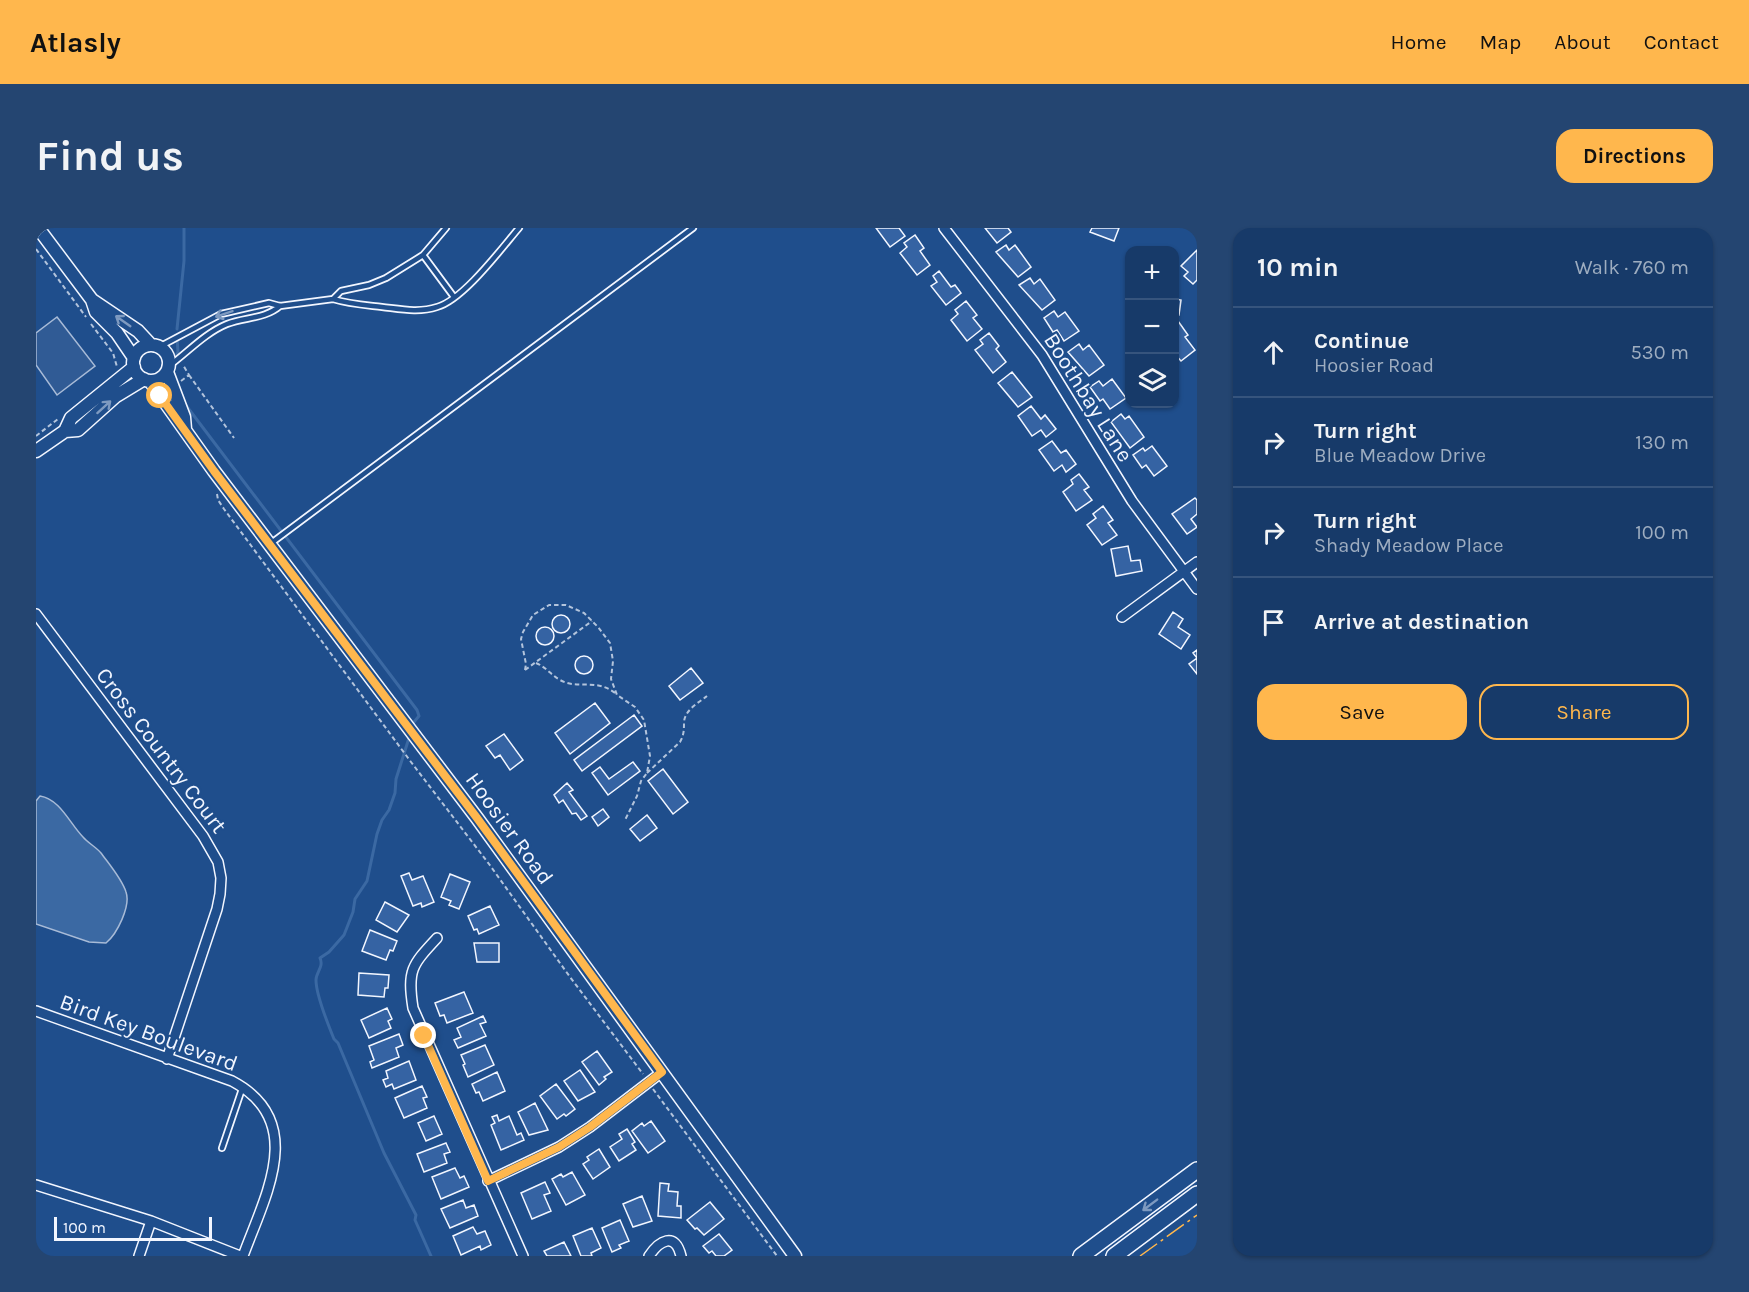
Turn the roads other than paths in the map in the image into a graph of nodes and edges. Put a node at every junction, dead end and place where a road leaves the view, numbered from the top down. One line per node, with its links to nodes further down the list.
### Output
1 (38, 228): 9 (street)
2 (446, 228): 6 (lane)
3 (519, 228): 7 (lane)
4 (693, 228): 18 (lane)
5 (945, 228): 20 (street, Boothbay Lane)
6 (423, 255): 7 (lane); 8 (lane)
7 (454, 297): 8 (lane)
8 (333, 299): 10 (lane)
9 (92, 300): 11 (street, one-way to 9); 12 (street)
10 (280, 306): 11 (lane, one-way to 11); 13 (lane)
11 (155, 346): 12 (street); 13 (street)
12 (134, 363): 14 (street); 16 (street)
13 (168, 369): 14 (street); 15 (street, Hoosier Road)
14 (147, 380): 15 (street, Hoosier Road); 16 (street, one-way to 14)
15 (185, 430): 18 (street, Hoosier Road)
16 (65, 431): 17 (street)
17 (36, 451)
18 (269, 544): 27 (street, Hoosier Road)
19 (1197, 562): 20 (street)
20 (1184, 571): 21 (street, Boothbay Lane); 23 (street)
21 (1197, 590)
22 (36, 614): 26 (street, Cross Country Court)
23 (1122, 617)
24 (437, 938): 31 (street)
25 (36, 1011): 26 (street, Bird Key Boulevard)
26 (167, 1059): 28 (street, Bird Key Boulevard)
27 (662, 1072): 31 (street); 40 (street, Hoosier Road)
28 (242, 1087): 29 (lane); 36 (street, Bird Key Boulevard)
29 (222, 1149)
30 (1197, 1170): 41 (main road, one-way to 41)
31 (488, 1181): 37 (street)
32 (36, 1185): 34 (street)
33 (1197, 1194): 42 (main road)
34 (151, 1221): 35 (street); 36 (street)
35 (140, 1256)
36 (241, 1256)
37 (523, 1256)
38 (649, 1256): 39 (street)
39 (681, 1256)
40 (795, 1256)
41 (1081, 1256)
42 (1114, 1256)

